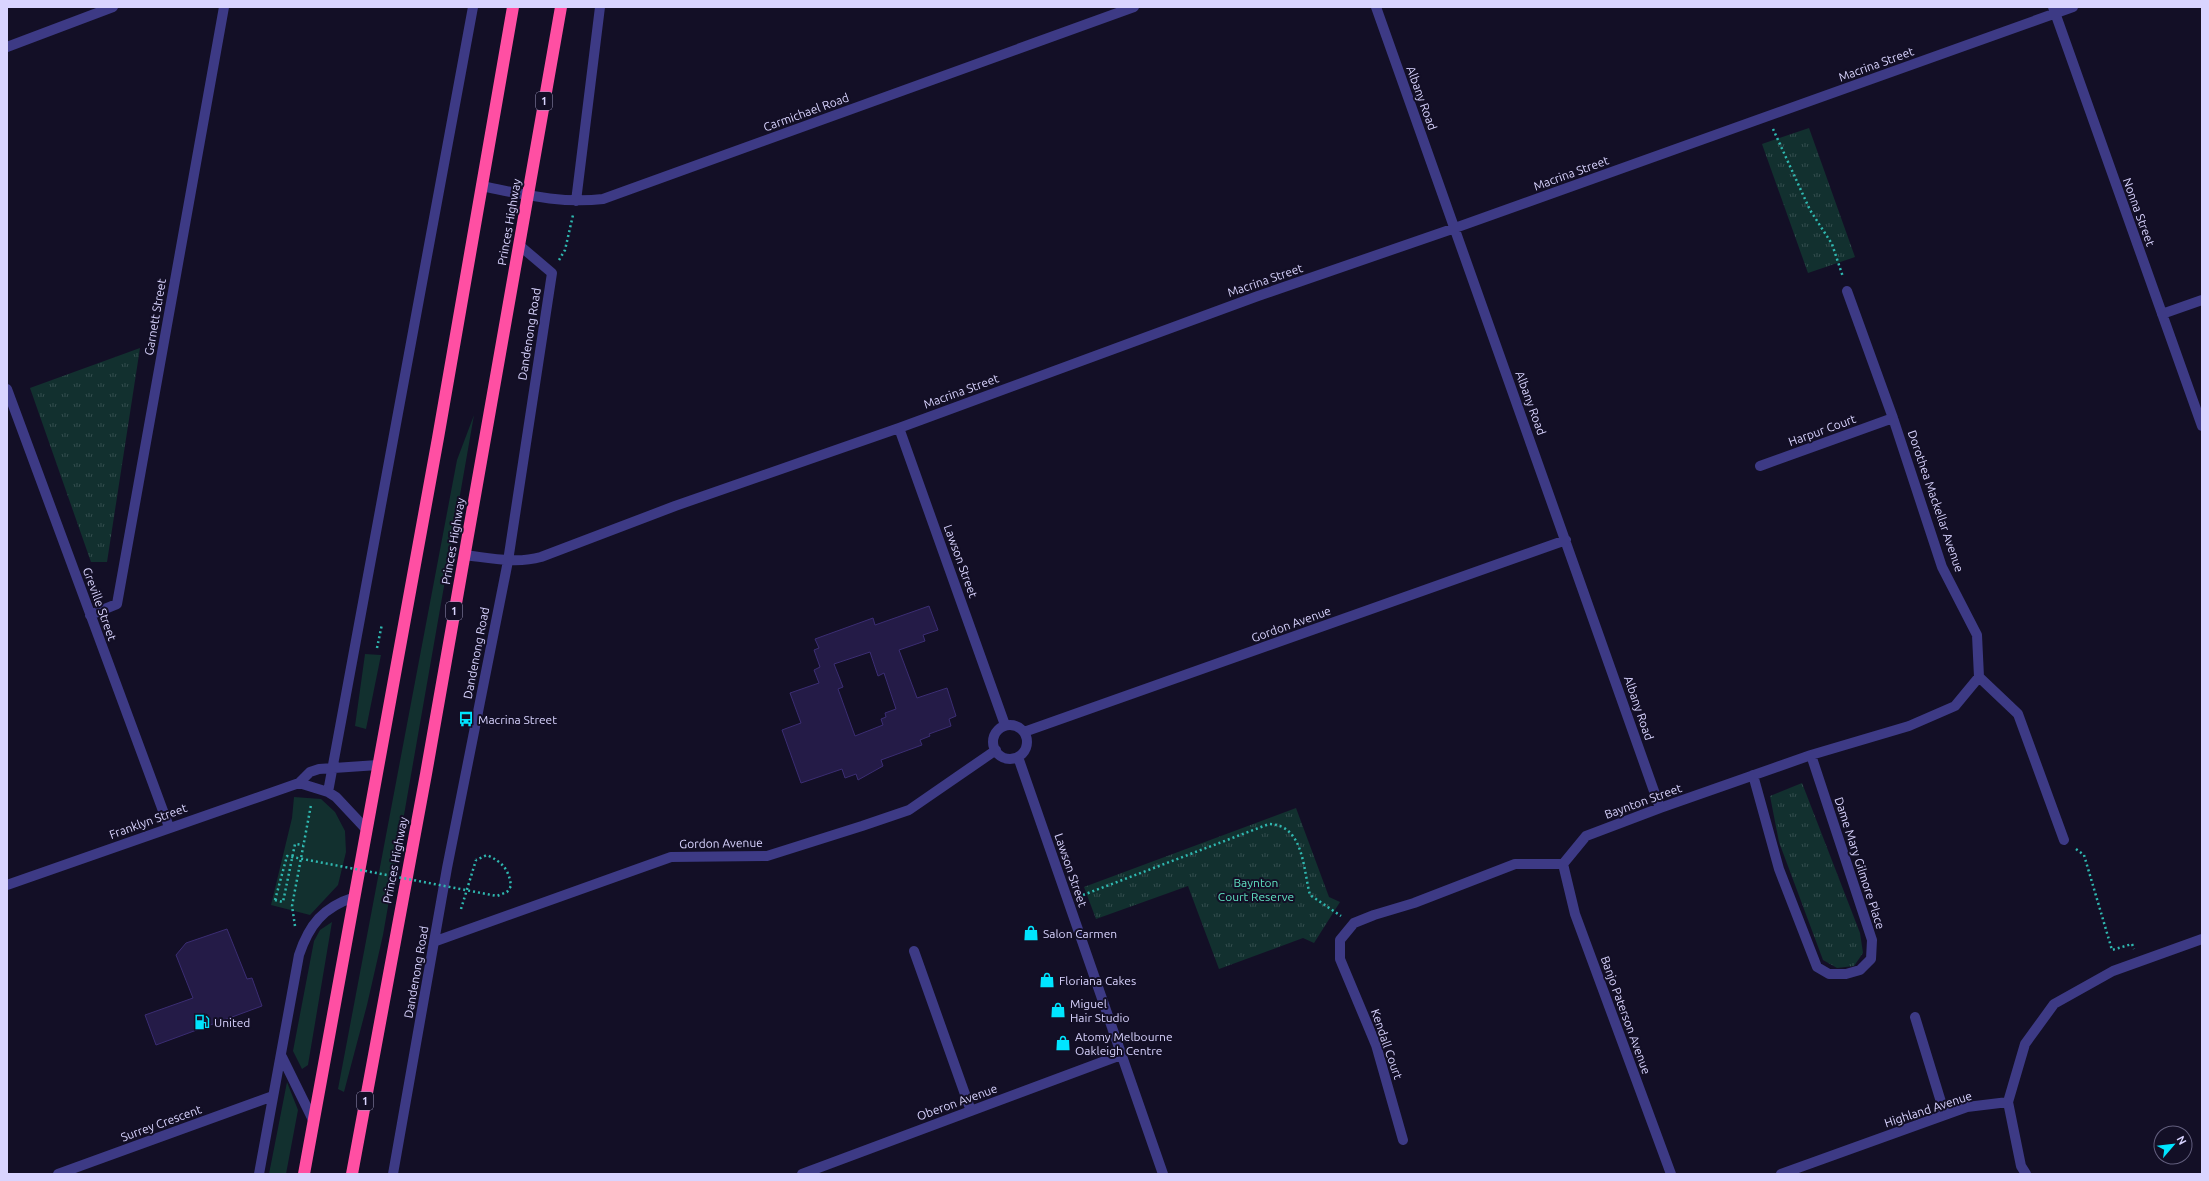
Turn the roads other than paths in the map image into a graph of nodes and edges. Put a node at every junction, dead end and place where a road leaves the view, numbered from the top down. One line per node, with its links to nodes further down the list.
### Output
1 (113, 7): 11 (street)
2 (224, 7): 28 (street, Garnett Street)
3 (473, 7): 36 (street)
4 (513, 7): 12 (highway)
5 (561, 7): 13 (highway, Princes Highway / 1)
6 (600, 7): 14 (street)
7 (1134, 7): 14 (street, Carmichael Road)
8 (1376, 7): 15 (street, Albany Road)
9 (2073, 7): 10 (street, Macrina Street)
10 (2054, 10): 15 (street, Macrina Street); 19 (street, Nonna Street)
11 (7, 47)
12 (481, 186): 13 (street, Carmichael Road); 35 (highway)
13 (528, 195): 14 (street, Carmichael Road); 16 (highway, Princes Highway / 1)
14 (576, 201)
15 (1455, 228): 23 (street, Macrina Street); 25 (street, Albany Road)
16 (519, 244): 26 (highway, Princes Highway / 1); 27 (street, Dandenong Road)
17 (1847, 291): 21 (street, Dorothea Mackellar Avenue)
18 (2202, 300): 19 (street)
19 (2162, 314): 22 (street, Nonna Street)
20 (7, 389): 28 (street, Greville Street)
21 (1893, 418): 24 (street, Harpur Court); 29 (street, Dorothea Mackellar Avenue)
22 (2202, 426)
23 (899, 428): 27 (street, Macrina Street); 30 (street, Lawson Street)
24 (1760, 466)
25 (1566, 540): 31 (street, Gordon Avenue); 40 (street, Albany Road)
26 (464, 555): 27 (street, Macrina Street); 62 (highway, Princes Highway / 1)
27 (508, 560): 48 (street, Dandenong Road)
28 (90, 615): 41 (street, Greville Street)
29 (1979, 677): 33 (street, Baynton Street); 43 (street)
30 (1005, 725): 31 (street); 32 (street)
31 (1024, 732): 34 (street)
32 (996, 750): 34 (street); 48 (street, Gordon Avenue)
33 (1811, 755): 37 (street, Baynton Street); 37 (street, Dame Mary Gilmore Place)
34 (1018, 757): 51 (street, Lawson Street)
35 (378, 765): 36 (street, Franklyn Street); 42 (highway)
36 (333, 767): 38 (street, Franklyn Street); 39 (street)
37 (1753, 775): 40 (street, Baynton Street)
38 (299, 783): 39 (street); 41 (street, Franklyn Street)
39 (328, 792): 42 (street)
40 (1660, 808): 44 (street, Baynton Street)
41 (169, 827): 45 (street, Franklyn Street)
42 (366, 829): 46 (highway)
43 (2064, 840)
44 (1563, 864): 58 (street, Kendall Court); 66 (street, Banjo Paterson Avenue)
45 (7, 886)
46 (355, 897): 52 (street); 57 (highway)
47 (2202, 939): 54 (street)
48 (436, 941): 63 (street, Dandenong Road)
49 (914, 951): 55 (street)
50 (1915, 1017): 56 (street)
51 (1121, 1055): 55 (street, Oberon Avenue); 65 (street, Lawson Street)
52 (282, 1057): 53 (street); 57 (street)
53 (273, 1096): 59 (street, Surrey Crescent); 60 (street)
54 (2008, 1102): 56 (street, Highland Avenue); 68 (street)
55 (971, 1111): 64 (street, Oberon Avenue)
56 (1945, 1115): 67 (street, Highland Avenue)
57 (314, 1122): 61 (highway)
58 (1403, 1140)
59 (58, 1174)
60 (259, 1174)
61 (304, 1174)
62 (352, 1174)
63 (393, 1174)
64 (802, 1174)
65 (1163, 1174)
66 (1671, 1174)
67 (1784, 1174)
68 (2026, 1174)

